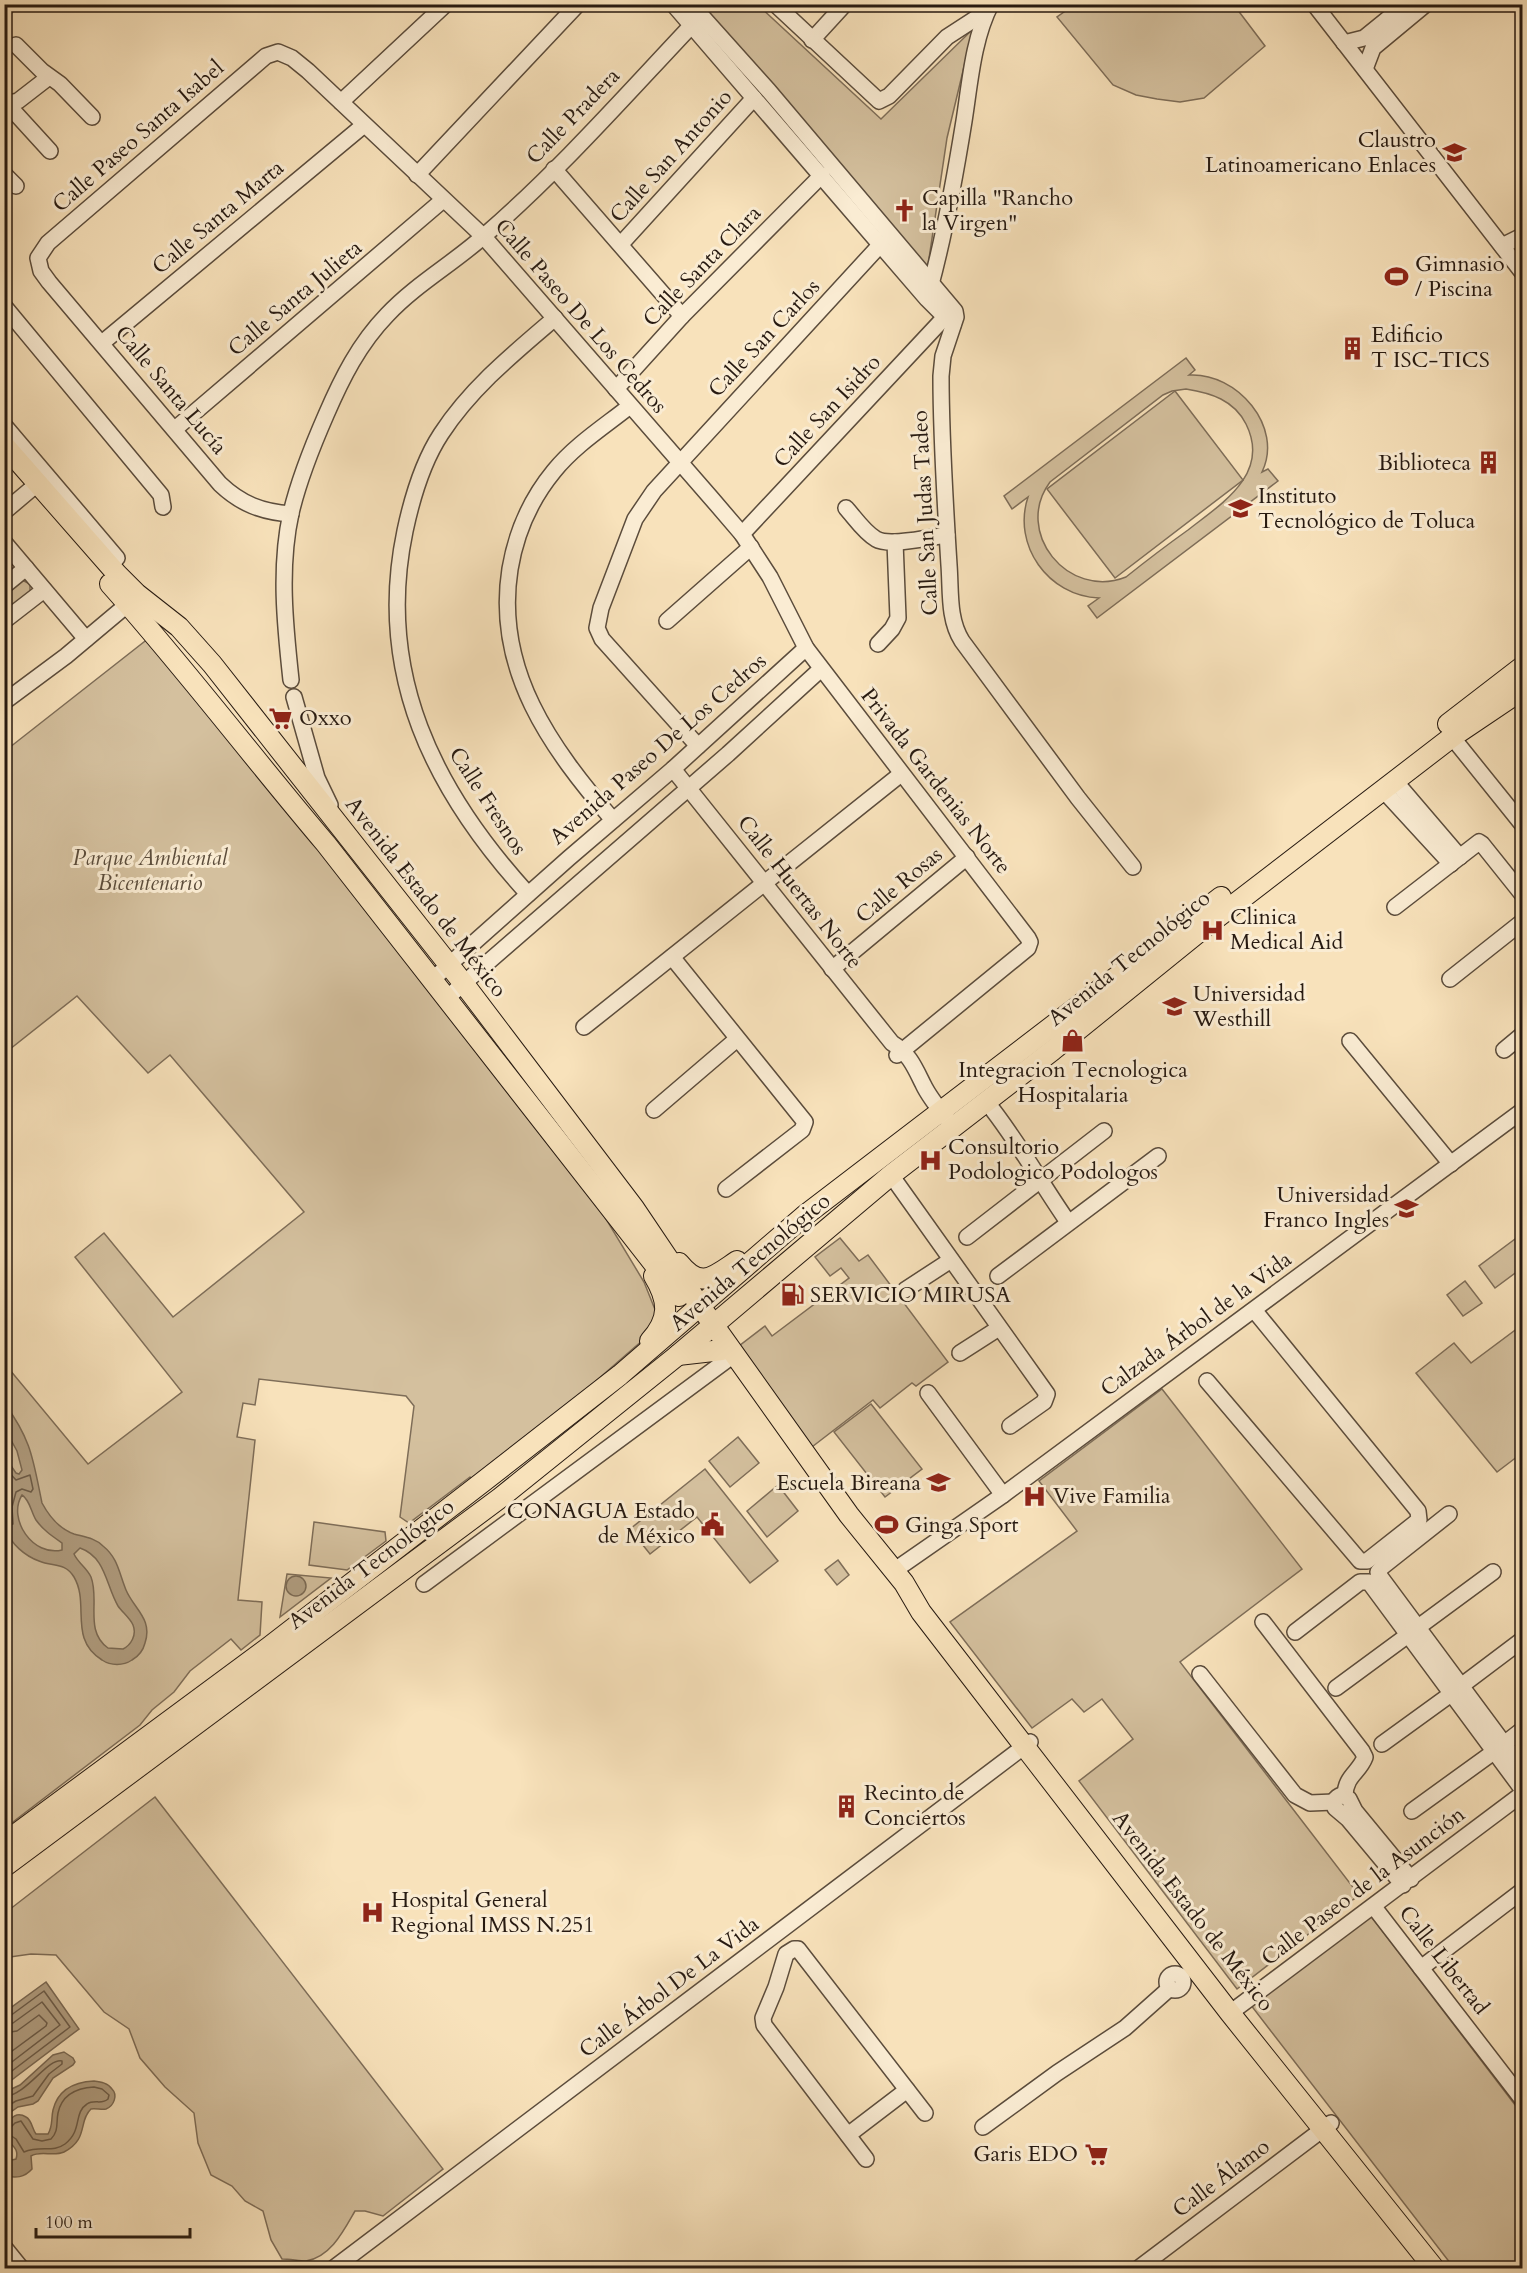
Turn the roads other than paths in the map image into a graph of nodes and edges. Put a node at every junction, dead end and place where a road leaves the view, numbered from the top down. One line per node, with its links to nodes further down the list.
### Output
1 (9, 4): 12 (street)
2 (446, 4): 21 (street)
3 (578, 4): 28 (street)
4 (674, 4): 13 (street)
5 (692, 4): 39 (street)
6 (775, 4): 14 (street)
7 (845, 4): 14 (street)
8 (1314, 4): 15 (street)
9 (1406, 4): 15 (street)
10 (1426, 4): 18 (street)
11 (989, 8): 14 (street); 39 (street)
12 (4, 9)
13 (692, 25): 20 (street); 26 (street, Calle Pradera)
14 (812, 40)
15 (1344, 43): 18 (street)
16 (16, 45): 19 (street)
17 (278, 52): 21 (street, Calle Paseo De Los Cedros); 37 (street, Calle Paseo Santa Isabel)
18 (1365, 69): 36 (street)
19 (49, 77): 22 (street); 23 (street)
20 (754, 98): 29 (street); 34 (street, Calle San Antonio)
21 (341, 102): 24 (street, Calle Paseo De Los Cedros)
22 (6, 104): 25 (street)
23 (92, 117)
24 (364, 125): 28 (street, Calle Paseo De Los Cedros); 45 (street, Calle Santa Marta)
25 (51, 151)
26 (554, 169): 33 (street, Calle Pradera); 34 (street)
27 (4, 174): 30 (street)
28 (417, 175): 31 (street, Calle Paseo De Los Cedros)
29 (822, 175): 35 (street); 42 (street, Calle Santa Clara)
30 (16, 186)
31 (444, 200): 33 (street, Calle Paseo De Los Cedros); 49 (street, Calle Santa Julieta)
32 (1522, 236): 36 (street)
33 (484, 237): 43 (street, Calle Paseo De Los Cedros); 58 (street, Calle Pradera)
34 (621, 244): 42 (street)
35 (881, 244): 40 (street); 52 (street, Calle San Carlos)
36 (1502, 246): 38 (street)
37 (39, 264): 45 (street, Calle Santa Lucía)
38 (1522, 268)
39 (932, 282): 40 (street); 44 (street)
40 (927, 299): 44 (street)
41 (4, 306): 55 (street)
42 (682, 316): 46 (street, Calle Santa Clara)
43 (555, 318): 46 (street, Calle Paseo De Los Cedros); 93 (street, Calle Fresnos)
44 (951, 319): 59 (street, Calle San Judas Tadeo); 60 (street, Calle San Isidro)
45 (102, 343): 49 (street, Calle Santa Lucía)
46 (616, 389): 47 (street, Calle Paseo De Los Cedros)
47 (630, 406): 52 (street, Calle Paseo De Los Cedros); 85 (street)
48 (4, 425): 63 (street)
49 (176, 429): 58 (street, Calle Santa Lucía)
50 (4, 446): 86 (main road, Avenida Estado de México)
51 (4, 461): 53 (main road, Avenida Estado de México)
52 (680, 462): 60 (street, Calle Paseo De Los Cedros); 80 (street, Calle San Carlos)
53 (27, 487): 54 (street); 57 (street); 67 (main road, Avenida Estado de México)
54 (4, 499)
55 (163, 507)
56 (846, 508): 62 (street)
57 (4, 512)
58 (291, 514): 75 (street, Calle Pradera)
59 (947, 536): 62 (street); 90 (street, Calle San Judas Tadeo)
60 (746, 541): 69 (street, Calle San Isidro); 72 (street, Calle Paseo De Los Cedros)
61 (4, 542): 64 (street)
62 (895, 542): 71 (street)
63 (117, 558)
64 (26, 568): 65 (street); 66 (street)
65 (4, 586)
66 (44, 590): 68 (street); 70 (street)
67 (128, 604): 70 (street); 95 (main road, Avenida Estado de México)
68 (4, 621)
69 (667, 621)
70 (86, 639): 78 (street)
71 (878, 644)
72 (806, 648): 74 (street, Privada Gardenias Norte); 80 (street, Avenida Paseo De Los Cedros)
73 (1522, 667): 116 (main road, Avenida Tecnológico)
74 (822, 669): 82 (street, Privada Gardenias Norte); 83 (street)
75 (291, 680)
76 (1522, 690): 79 (main road, Avenida Tecnológico)
77 (294, 697): 86 (street)
78 (4, 702)
79 (1452, 737): 84 (main road, Avenida Tecnológico); 87 (street)
80 (698, 746): 81 (street, Avenida Paseo De Los Cedros)
81 (673, 769): 83 (street, Calle Huertas Norte); 85 (street, Avenida Paseo De Los Cedros)
82 (901, 774): 88 (street, Privada Gardenias Norte); 91 (street)
83 (689, 788): 91 (street, Calle Huertas Norte); 105 (street)
84 (1394, 790): 89 (street); 113 (main road, Avenida Tecnológico)
85 (613, 820): 93 (street, Avenida Paseo De Los Cedros)
86 (337, 821): 92 (main road, Avenida Estado de México)
87 (1522, 824)
88 (967, 857): 102 (street, Calle Rosas); 111 (street, Privada Gardenias Norte)
89 (1455, 860): 94 (street); 96 (street)
90 (1133, 867)
91 (765, 884): 100 (street); 102 (street, Calle Huertas Norte)
92 (390, 890): 95 (main road); 97 (main road, Avenida Estado de México)
93 (528, 894): 101 (street, Avenida Paseo De Los Cedros)
94 (1522, 894)
95 (370, 900): 98 (main road, Avenida Estado de México)
96 (1395, 907)
97 (405, 910): 98 (main road); 101 (main road, Avenida Estado de México)
98 (385, 919): 103 (main road, Avenida Estado de México)
99 (1522, 922): 104 (street)
100 (672, 957): 107 (street); 109 (street)
101 (449, 965): 103 (street, Avenida Paseo De Los Cedros); 105 (main road, Avenida Estado de México)
102 (832, 969): 111 (street, Calle Huertas Norte)
103 (433, 979): 106 (main road, Avenida Estado de México)
104 (1450, 979)
105 (465, 984): 106 (street); 123 (main road, Avenida Estado de México)
106 (448, 997): 126 (main road, Avenida Estado de México)
107 (584, 1026)
108 (1522, 1035): 112 (street)
109 (737, 1039): 114 (street); 122 (street)
110 (1350, 1041): 119 (street)
111 (897, 1049): 116 (street, Calle Huertas Norte)
112 (1504, 1050)
113 (985, 1101): 116 (main road, Avenida Tecnológico); 121 (street)
114 (654, 1110)
115 (1522, 1112): 119 (street, Calzada Árbol de la Vida)
116 (947, 1119): 120 (main road, Avenida Tecnológico); 124 (main road, Avenida Tecnológico)
117 (1104, 1131): 121 (street)
118 (1158, 1156): 125 (street)
119 (1451, 1164): 132 (street, Calzada Árbol de la Vida)
120 (891, 1175): 128 (street); 133 (main road, Avenida Tecnológico)
121 (1040, 1181): 125 (street); 127 (street)
122 (726, 1189)
123 (634, 1208): 124 (main road); 131 (main road, Avenida Estado de México)
124 (804, 1216): 131 (main road, Avenida Tecnológico)
125 (1068, 1222): 129 (street)
126 (623, 1225): 131 (main road, Avenida Estado de México); 138 (main road)
127 (967, 1237)
128 (951, 1260): 130 (street); 134 (street)
129 (998, 1276)
130 (905, 1290)
131 (696, 1310): 133 (main road, Avenida Estado de México); 138 (main road, Avenida Tecnológico)
132 (1254, 1310): 139 (street); 142 (street, Calzada Árbol de la Vida)
133 (710, 1327): 136 (main road, Avenida Tecnológico); 137 (main road, Avenida Estado de México)
134 (999, 1328): 135 (street); 141 (street)
135 (960, 1353)
136 (678, 1354): 137 (main road); 163 (main road, Avenida Tecnológico)
137 (729, 1354): 145 (main road, Avenida Estado de México); 146 (street)
138 (620, 1375): 162 (main road, Avenida Tecnológico)
139 (1207, 1381)
140 (928, 1393): 142 (street)
141 (1010, 1426)
142 (1003, 1495): 145 (street, Calzada Árbol de la Vida)
143 (1449, 1514): 149 (street)
144 (1493, 1572): 149 (street)
145 (899, 1576): 155 (main road, Avenida Estado de México)
146 (424, 1584)
147 (1263, 1622): 160 (street)
148 (1295, 1632): 149 (street)
149 (1412, 1632): 152 (street); 153 (street)
150 (1522, 1640): 153 (street)
151 (1200, 1674): 160 (street)
152 (1336, 1688)
153 (1456, 1690): 156 (street); 157 (street)
154 (1522, 1731): 157 (street)
155 (1027, 1744): 167 (street, Calle Árbol De La Vida); 170 (main road, Avenida Estado de México); 171 (main road, Avenida Estado de México)
156 (1382, 1744)
157 (1500, 1748): 158 (street); 159 (street); 161 (street)
158 (1522, 1768)
159 (1522, 1792): 164 (street, Calle Paseo de la Asunción)
160 (1339, 1799): 164 (street)
161 (1412, 1811)
162 (4, 1843)
163 (4, 1867)
164 (1407, 1882): 166 (street, Calle Paseo de la Asunción)
165 (1522, 1891): 169 (street)
166 (1374, 1907): 169 (street, Calle Libertad); 171 (street, Calle Paseo de la Asunción)
167 (773, 1937): 168 (street); 181 (street, Calle Árbol De La Vida)
168 (786, 1954): 172 (street); 177 (street)
169 (1421, 1968): 173 (street, Calle Libertad)
170 (1182, 1978): 171 (main road, Avenida Estado de México); 176 (street)
171 (1234, 2010): 175 (main road, Avenida Estado de México)
172 (907, 2090): 174 (street); 177 (street)
173 (1520, 2090)
174 (925, 2113)
175 (1327, 2126): 182 (street, Calle Álamo); 183 (main road, Avenida Estado de México); 184 (main road, Avenida Estado de México)
176 (983, 2127)
177 (848, 2135): 178 (street)
178 (866, 2158)
179 (4, 2247): 180 (street)
180 (21, 2268)
181 (334, 2268)
182 (1139, 2268)
183 (1434, 2268)
184 (1444, 2268)

